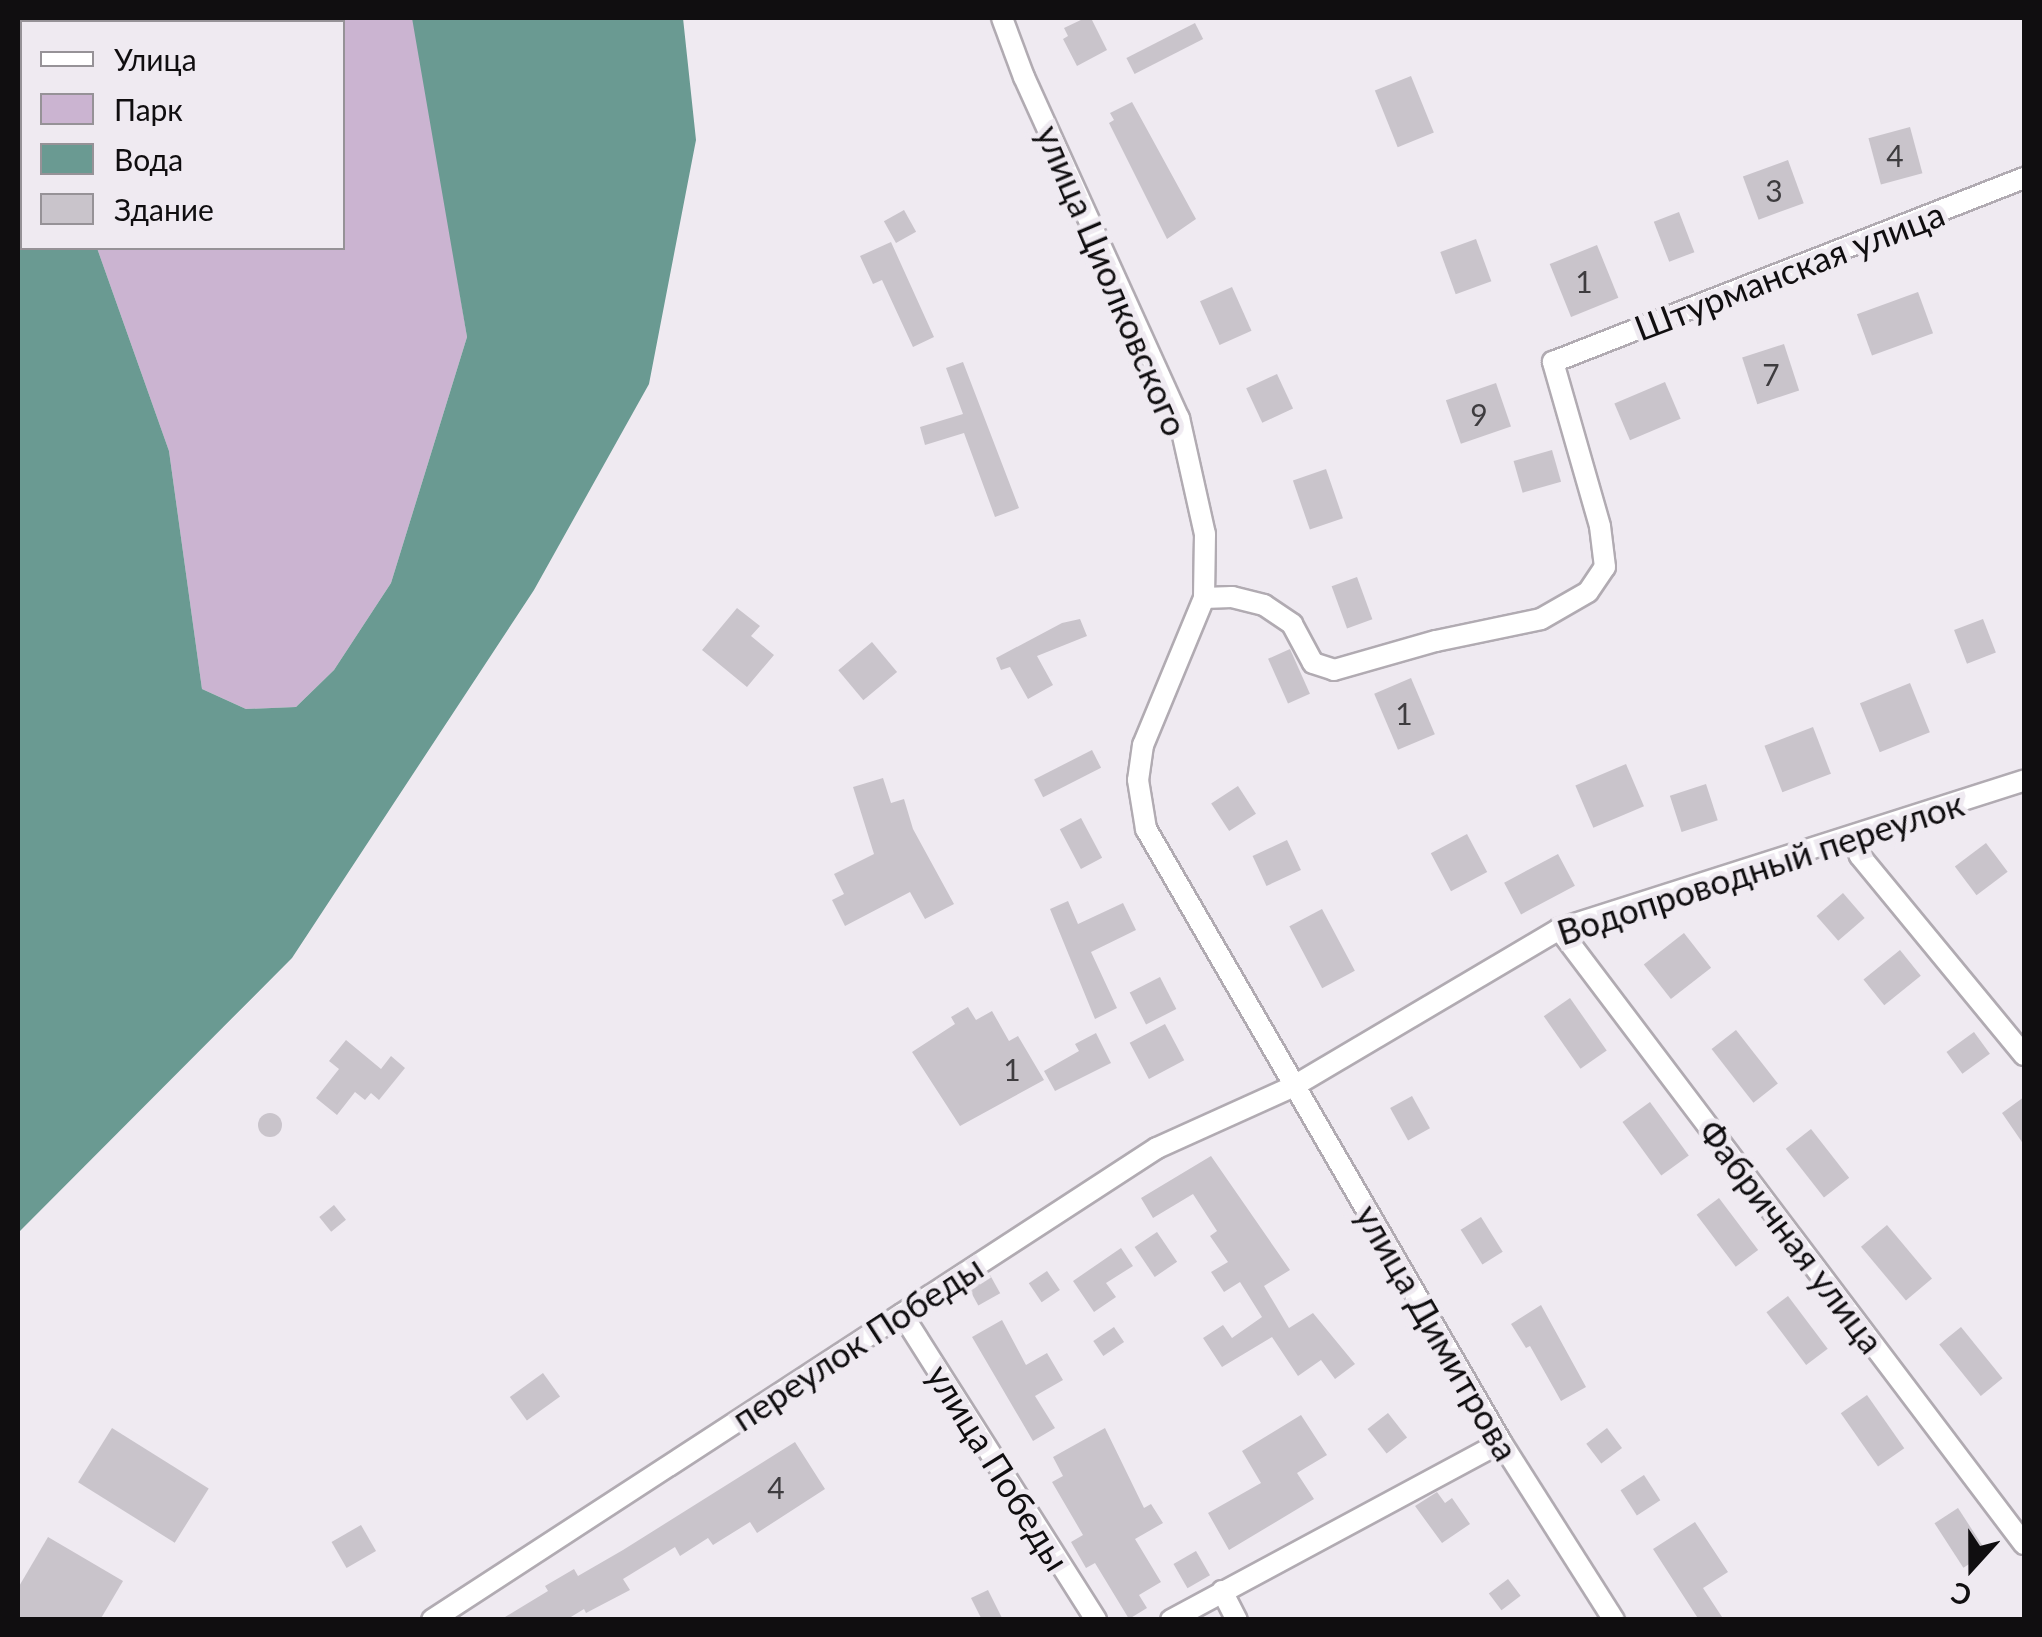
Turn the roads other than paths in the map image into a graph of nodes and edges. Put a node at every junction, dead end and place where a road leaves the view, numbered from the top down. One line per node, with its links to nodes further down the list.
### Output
1 (1002, 18): 3 (street, улица Циолковского)
2 (2024, 178): 3 (street, Штурманская улица)
3 (1204, 598): 7 (street, улица Циолковского)
4 (2024, 781): 5 (street, Водопроводный переулок)
5 (1856, 846): 6 (street, Водопроводный переулок); 8 (street)
6 (1560, 929): 9 (street, Водопроводный переулок); 12 (street, Фабричная улица)
7 (1269, 1042): 9 (street, улица Димитрова)
8 (2024, 1055)
9 (1294, 1086): 10 (street, переулок Победы); 11 (street, улица Димитрова)
10 (902, 1314): 14 (street, переулок Победы); 15 (street, улица Победы)
11 (1502, 1442): 13 (street); 18 (street, улица Димитрова)
12 (2024, 1544)
13 (1222, 1590): 16 (street); 17 (street)
14 (432, 1620)
15 (1096, 1620)
16 (1172, 1620)
17 (1236, 1620)
18 (1614, 1620)

